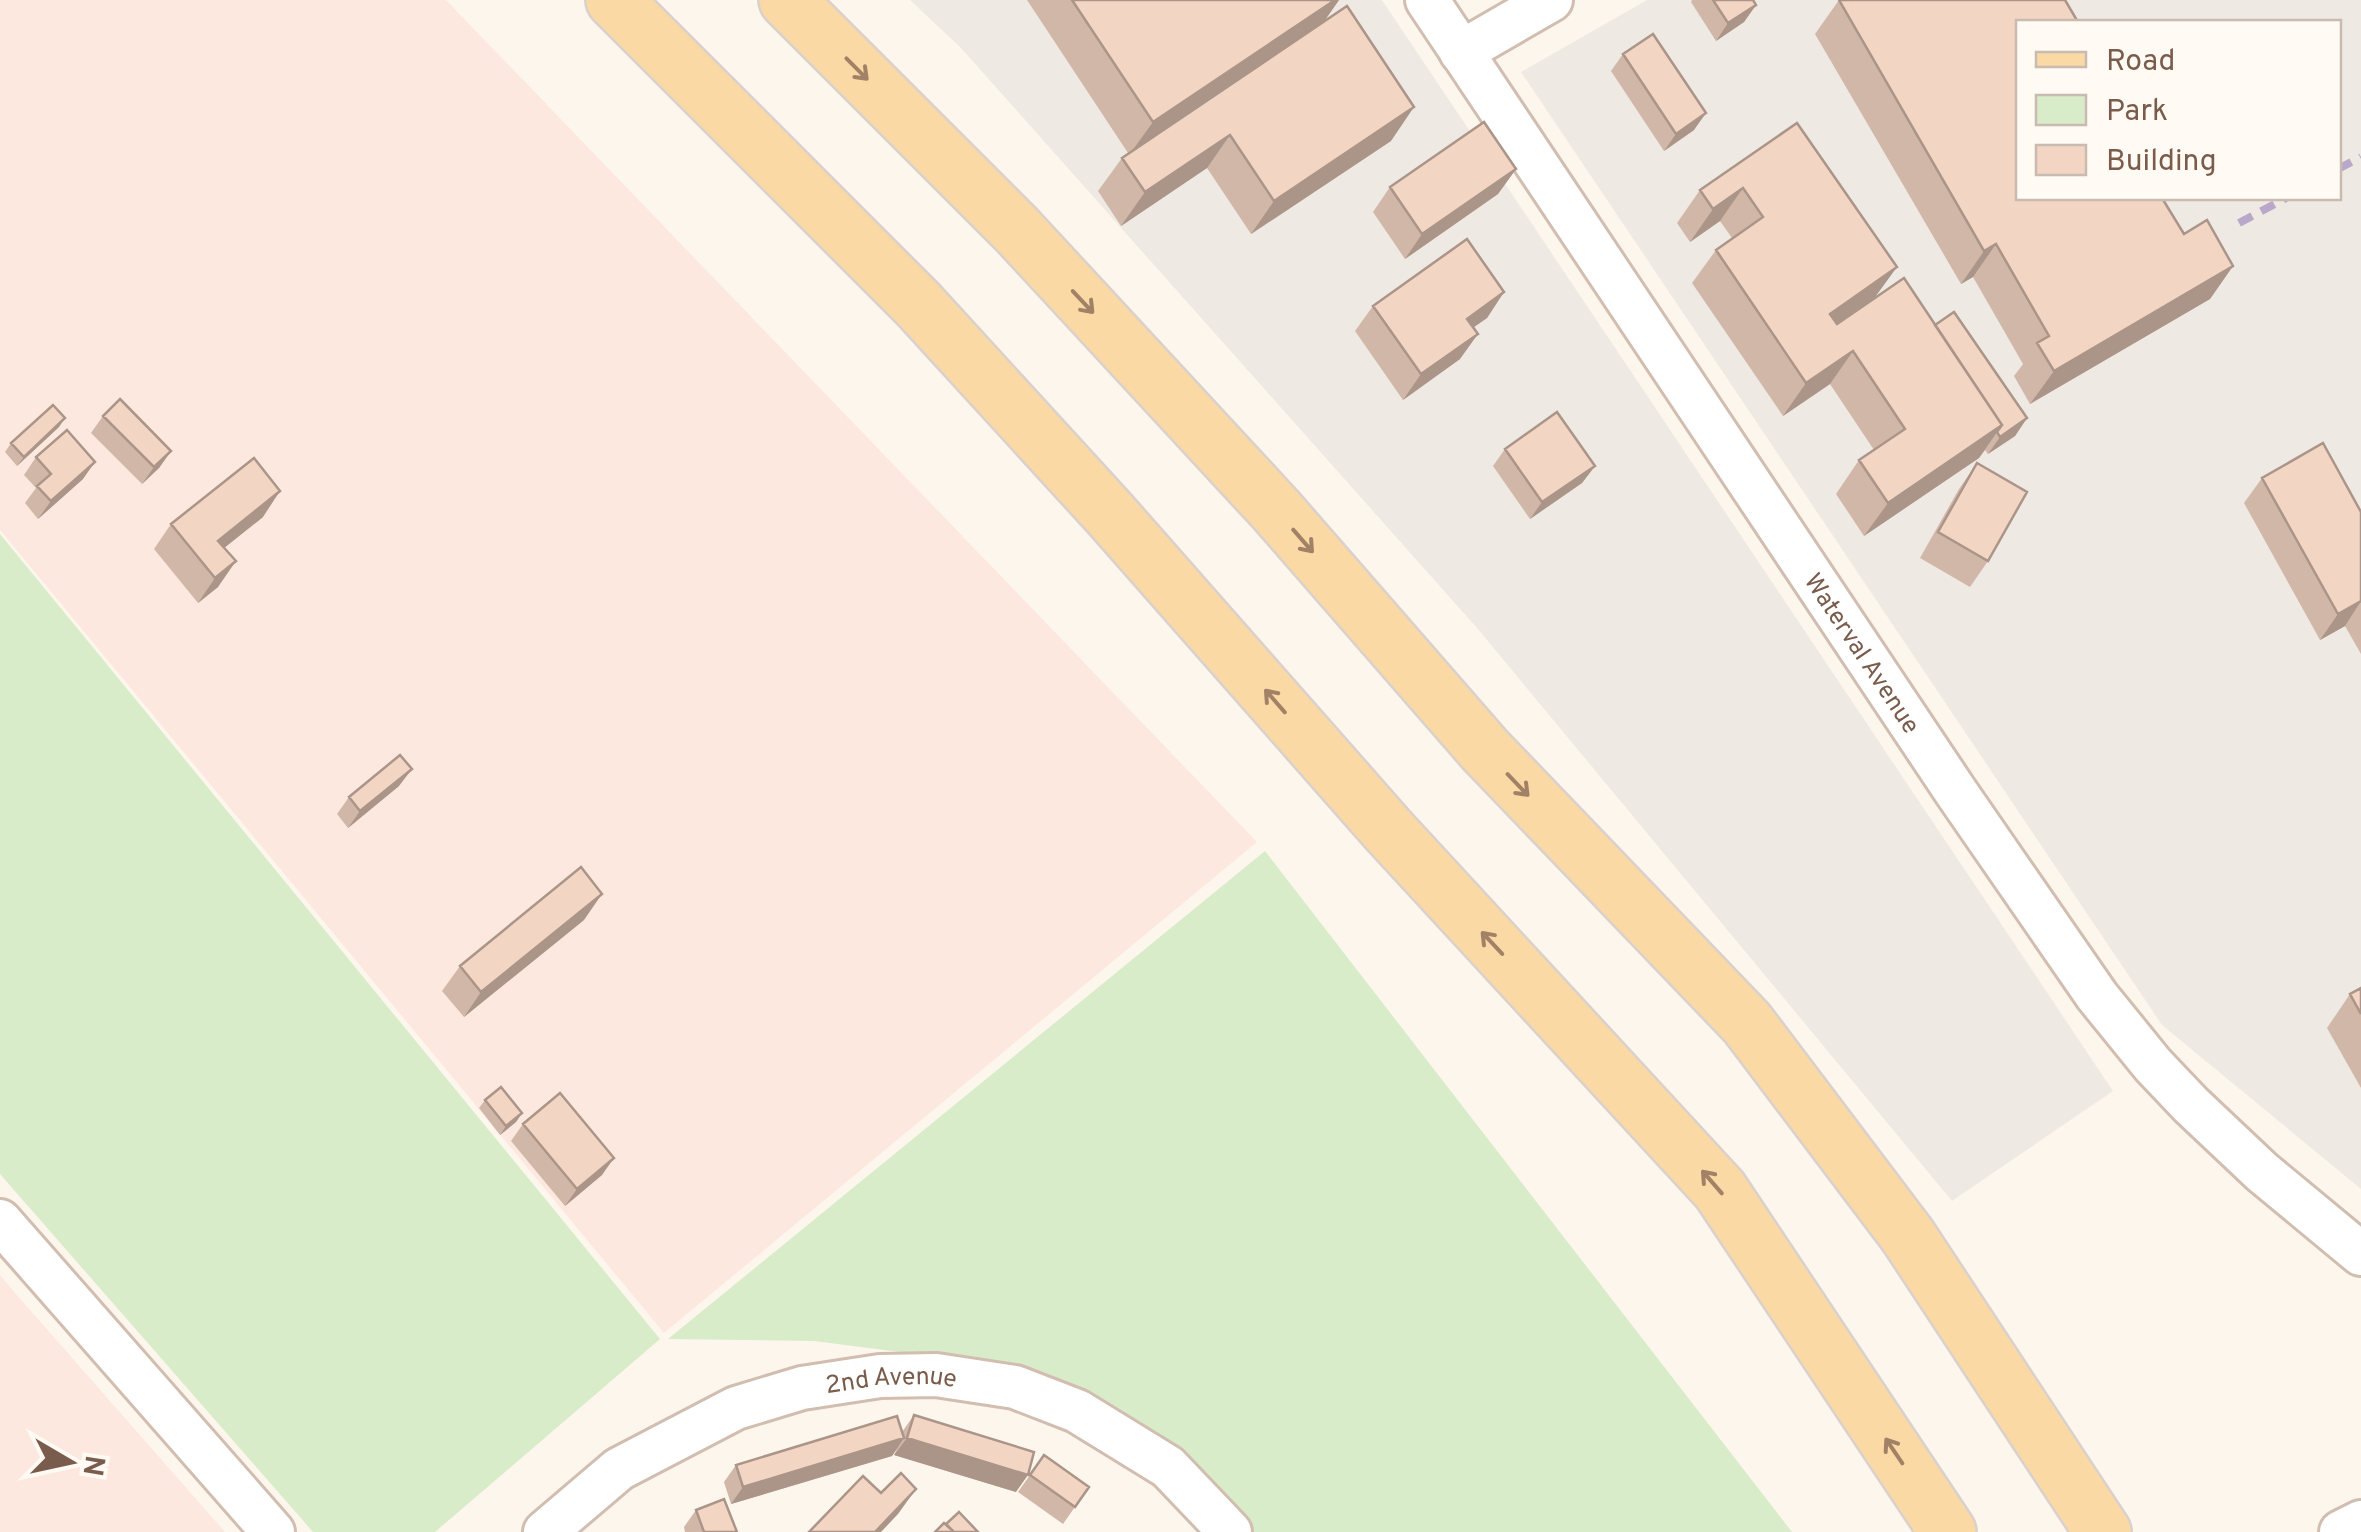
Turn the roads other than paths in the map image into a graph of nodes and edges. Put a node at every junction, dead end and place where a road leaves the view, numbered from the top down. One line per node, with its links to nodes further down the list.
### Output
1 (614, 0): 12 (main road, one-way to 1)
2 (788, 0): 13 (main road, one-way to 13)
3 (1427, 0): 5 (street, Waterval Avenue)
4 (1551, 0): 5 (street)
5 (1461, 52): 7 (street, Waterval Avenue)
6 (0, 1221): 9 (street)
7 (2361, 1254)
8 (2361, 1522): 14 (street)
9 (273, 1532)
10 (545, 1532): 11 (street, 2nd Avenue)
11 (1230, 1532)
12 (1948, 1532)
13 (2103, 1532)
14 (2341, 1532)

